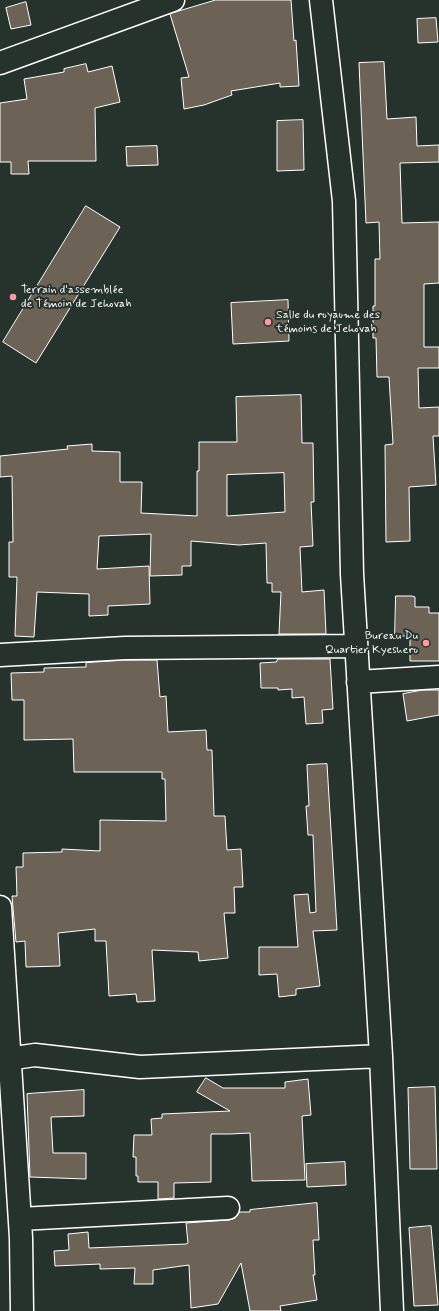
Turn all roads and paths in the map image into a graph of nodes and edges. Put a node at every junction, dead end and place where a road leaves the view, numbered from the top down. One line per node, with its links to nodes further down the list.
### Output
1 (173, 0): 3 (street)
2 (321, 0): 4 (street)
3 (0, 63)
4 (356, 646): 5 (street); 7 (street)
5 (0, 655)
6 (439, 677): 7 (street)
7 (358, 682): 9 (street)
8 (0, 907): 10 (street)
9 (381, 1056): 10 (street); 14 (street)
10 (5, 1060): 12 (street)
11 (228, 1208): 12 (street)
12 (20, 1219): 13 (street)
13 (22, 1311)
14 (392, 1311)

